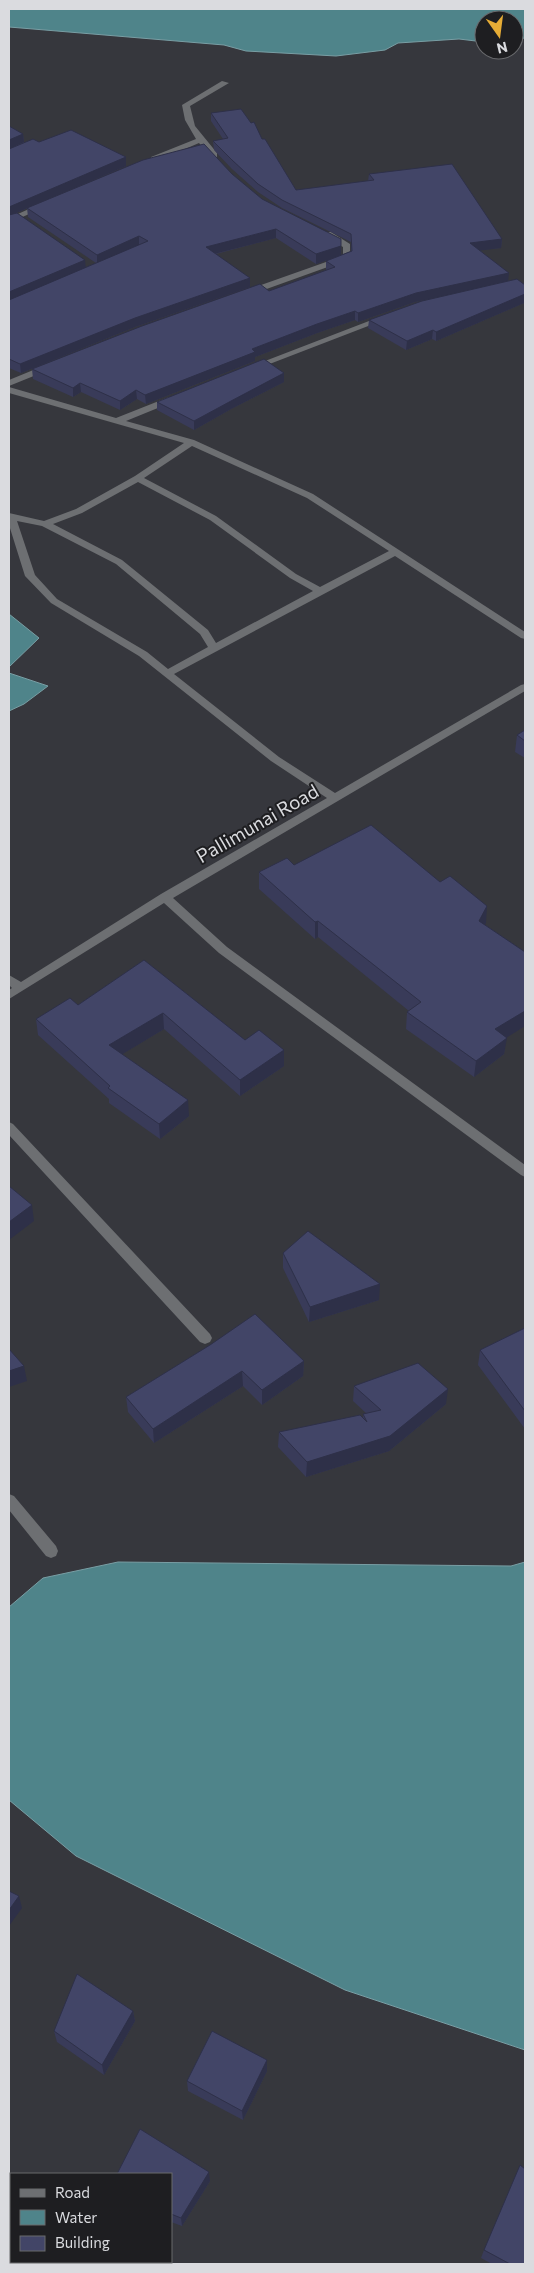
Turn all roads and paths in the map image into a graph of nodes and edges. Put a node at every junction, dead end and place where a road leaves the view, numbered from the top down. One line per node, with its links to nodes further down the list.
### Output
1 (225, 83): 2 (street)
2 (200, 140): 3 (street); 4 (street)
3 (218, 160)
4 (145, 163)
5 (54, 201): 6 (street)
6 (18, 217): 7 (street); 8 (street)
7 (9, 221)
8 (26, 222)
9 (320, 230): 10 (street)
10 (242, 295)
11 (392, 316): 13 (street)
12 (61, 362): 14 (street)
13 (238, 373)
14 (9, 383)
15 (9, 390): 17 (street)
16 (183, 395): 17 (street)
17 (119, 420): 18 (street)
18 (191, 442): 19 (street); 22 (street)
19 (138, 478): 21 (street); 23 (street)
20 (10, 516): 21 (street); 26 (street)
21 (46, 524): 25 (street)
22 (395, 552): 23 (street); 24 (street)
23 (319, 590): 25 (street)
24 (525, 636)
25 (214, 648): 26 (street)
26 (168, 673): 28 (street)
27 (523, 691): 28 (street, Pallimunai Road)
28 (335, 798): 29 (street, Pallimunai Road)
29 (165, 897): 31 (street, Pallimunai Road); 34 (street)
30 (9, 979): 31 (street)
31 (20, 988): 32 (street, Pallimunai Road)
32 (9, 995)
33 (9, 1127): 35 (street)
34 (525, 1172)
35 (205, 1338)
36 (9, 1500): 37 (street)
37 (51, 1551)

